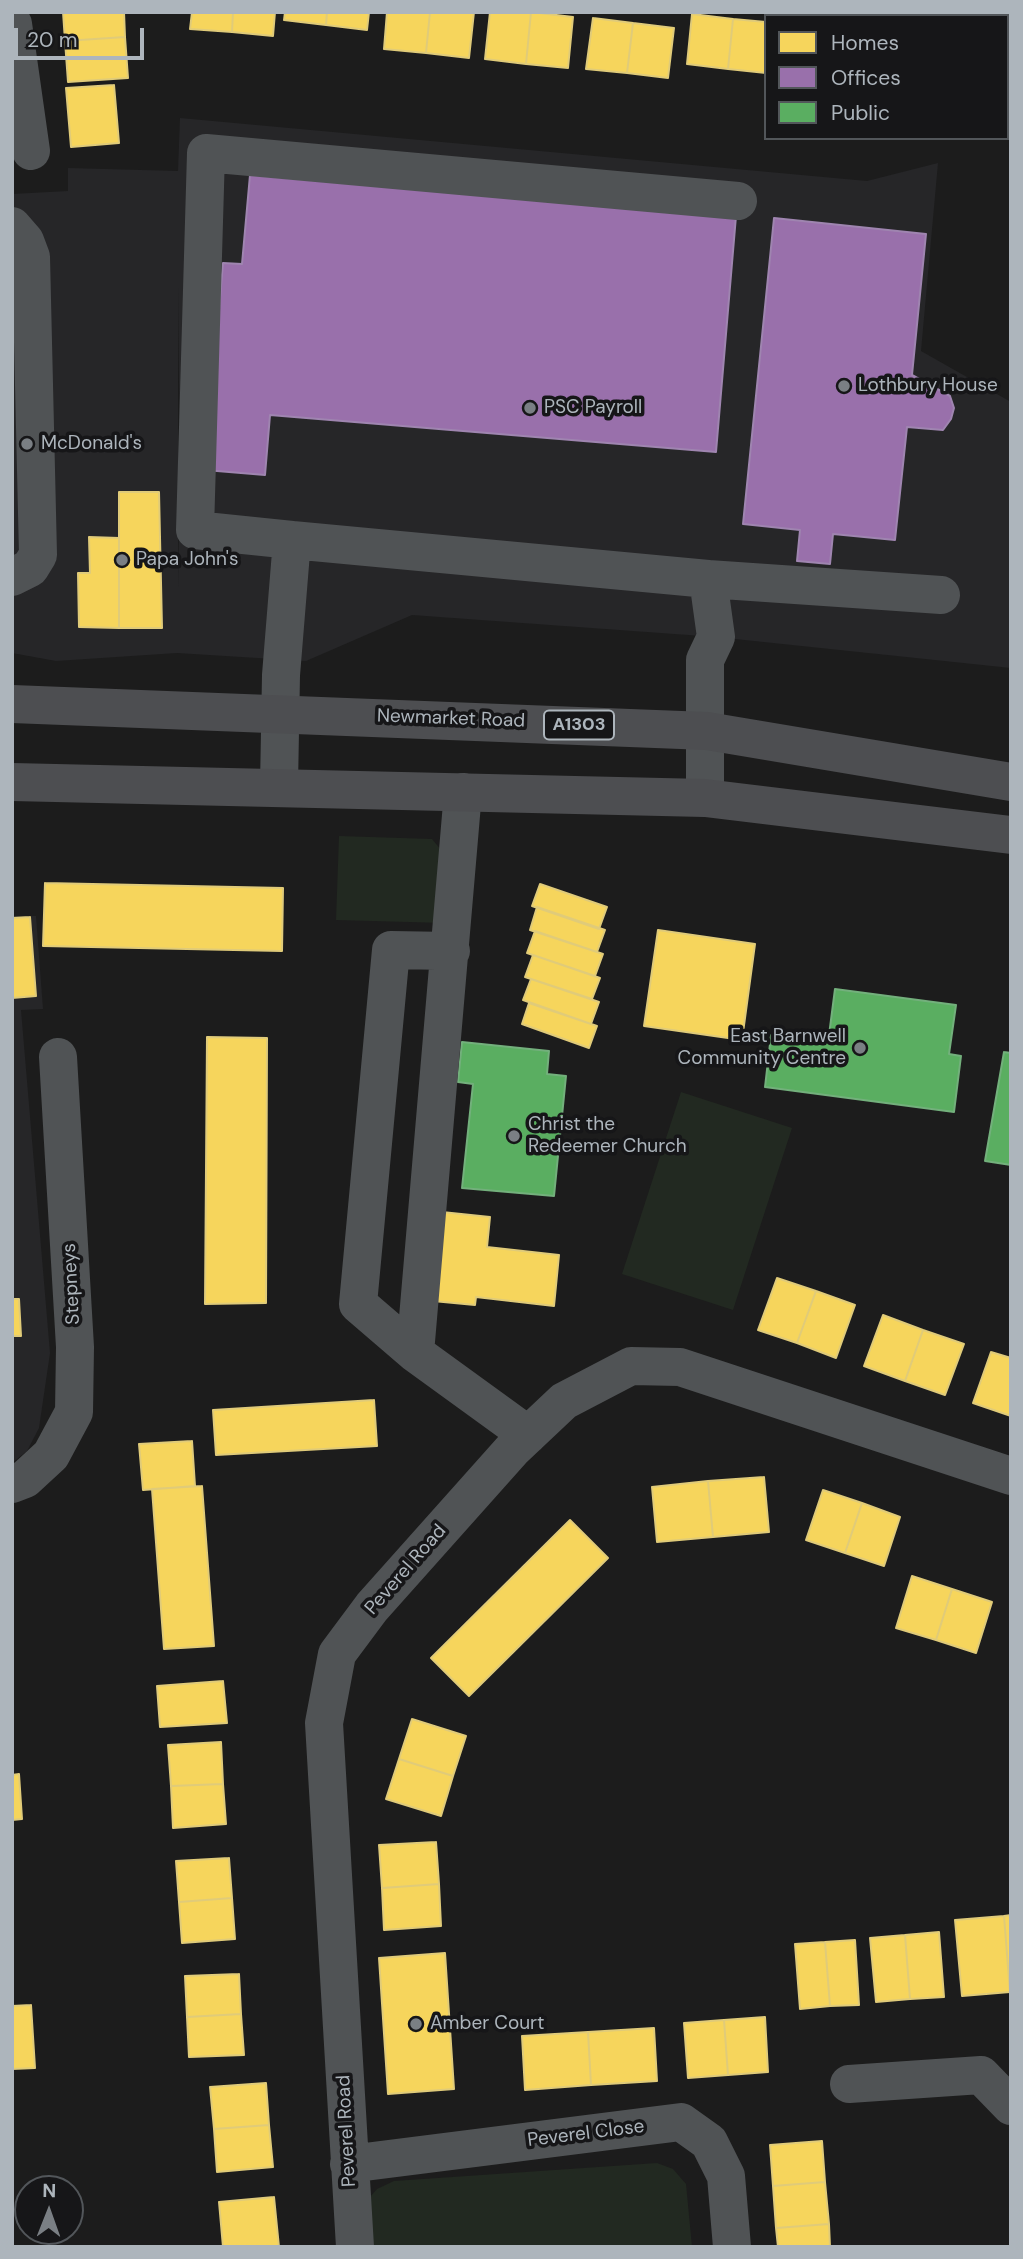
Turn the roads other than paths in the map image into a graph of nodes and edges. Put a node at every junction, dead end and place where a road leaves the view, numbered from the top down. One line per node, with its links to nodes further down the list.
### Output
1 (13, 24): 2 (street)
2 (17, 90): 3 (street)
3 (31, 150)
4 (737, 201): 7 (street)
5 (12, 226): 6 (street)
6 (22, 282): 8 (street)
7 (292, 540): 9 (street); 12 (street)
8 (12, 577)
9 (708, 579): 10 (street); 13 (street)
10 (941, 595)
11 (12, 704): 12 (main road, Newmarket Road / A1303)
12 (280, 712): 13 (main road, Newmarket Road / A1303); 16 (street)
13 (707, 731): 15 (main road, Newmarket Road / A1303); 18 (street)
14 (12, 782): 16 (main road)
15 (1011, 782)
16 (279, 786): 17 (main road)
17 (463, 792): 18 (main road); 20 (street)
18 (705, 798): 19 (main road)
19 (1011, 835)
20 (451, 951): 22 (street); 22 (street)
21 (58, 1058): 25 (street, Stepneys)
22 (415, 1353): 23 (street)
23 (528, 1435): 24 (street, Peverel Road); 28 (street, Peverel Road)
24 (1011, 1476)
25 (12, 1484)
26 (849, 2084): 27 (street)
27 (1011, 2106)
28 (349, 2164): 29 (street, Peverel Road); 30 (street, Peverel Close)
29 (355, 2247)
30 (732, 2247)

